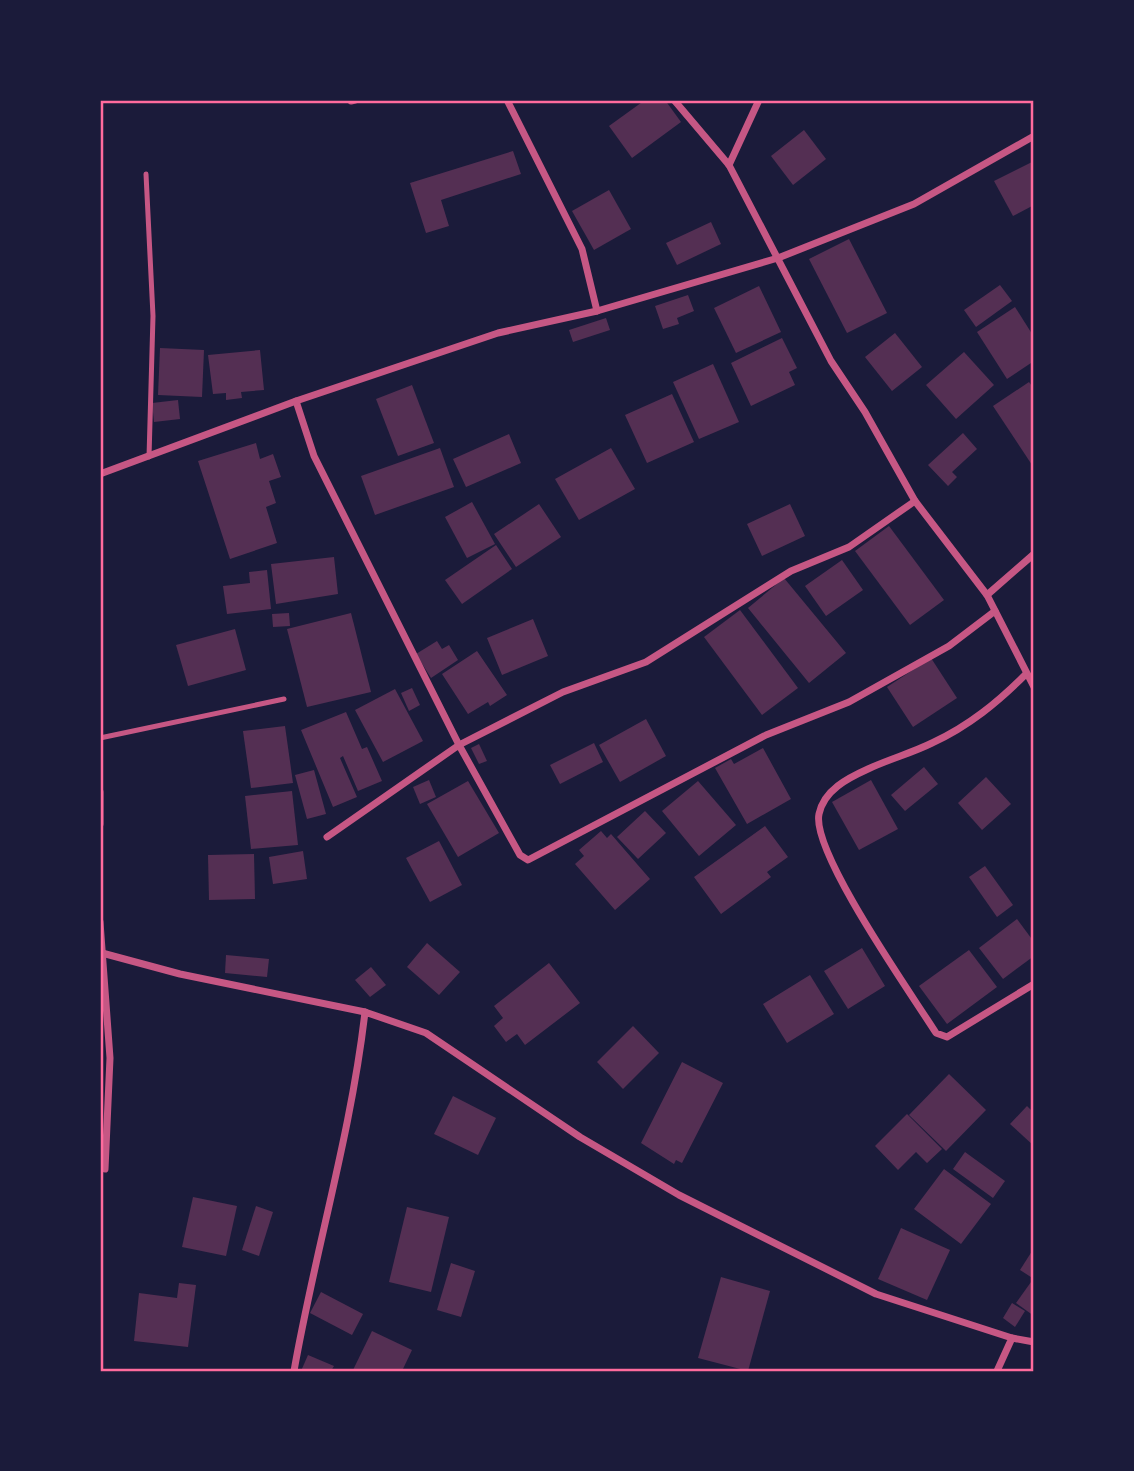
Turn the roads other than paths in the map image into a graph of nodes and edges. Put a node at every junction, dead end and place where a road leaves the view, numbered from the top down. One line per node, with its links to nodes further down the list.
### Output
1 (507, 100): 8 (street)
2 (674, 100): 5 (street)
3 (759, 100): 5 (street)
4 (1034, 136): 7 (street)
5 (729, 165): 7 (street)
6 (146, 174): 10 (lane)
7 (778, 258): 8 (street); 12 (street)
8 (597, 311): 9 (street)
9 (296, 401): 10 (street); 20 (street)
10 (149, 457): 11 (street)
11 (100, 474)
12 (915, 501): 14 (street); 20 (street)
13 (1034, 554): 14 (street)
14 (987, 595): 15 (street)
15 (995, 611): 16 (street); 20 (street)
16 (1026, 674): 17 (street); 26 (street)
17 (1034, 687)
18 (284, 699): 19 (lane)
19 (100, 738)
20 (459, 746): 23 (street)
21 (100, 792): 22 (street)
22 (100, 824)
23 (327, 836)
24 (100, 922): 25 (street)
25 (102, 953): 27 (street); 28 (street)
26 (1034, 984)
27 (365, 1012): 29 (street); 31 (street)
28 (105, 1169)
29 (1012, 1338): 30 (street); 32 (street)
30 (1034, 1342)
31 (294, 1371)
32 (997, 1371)

